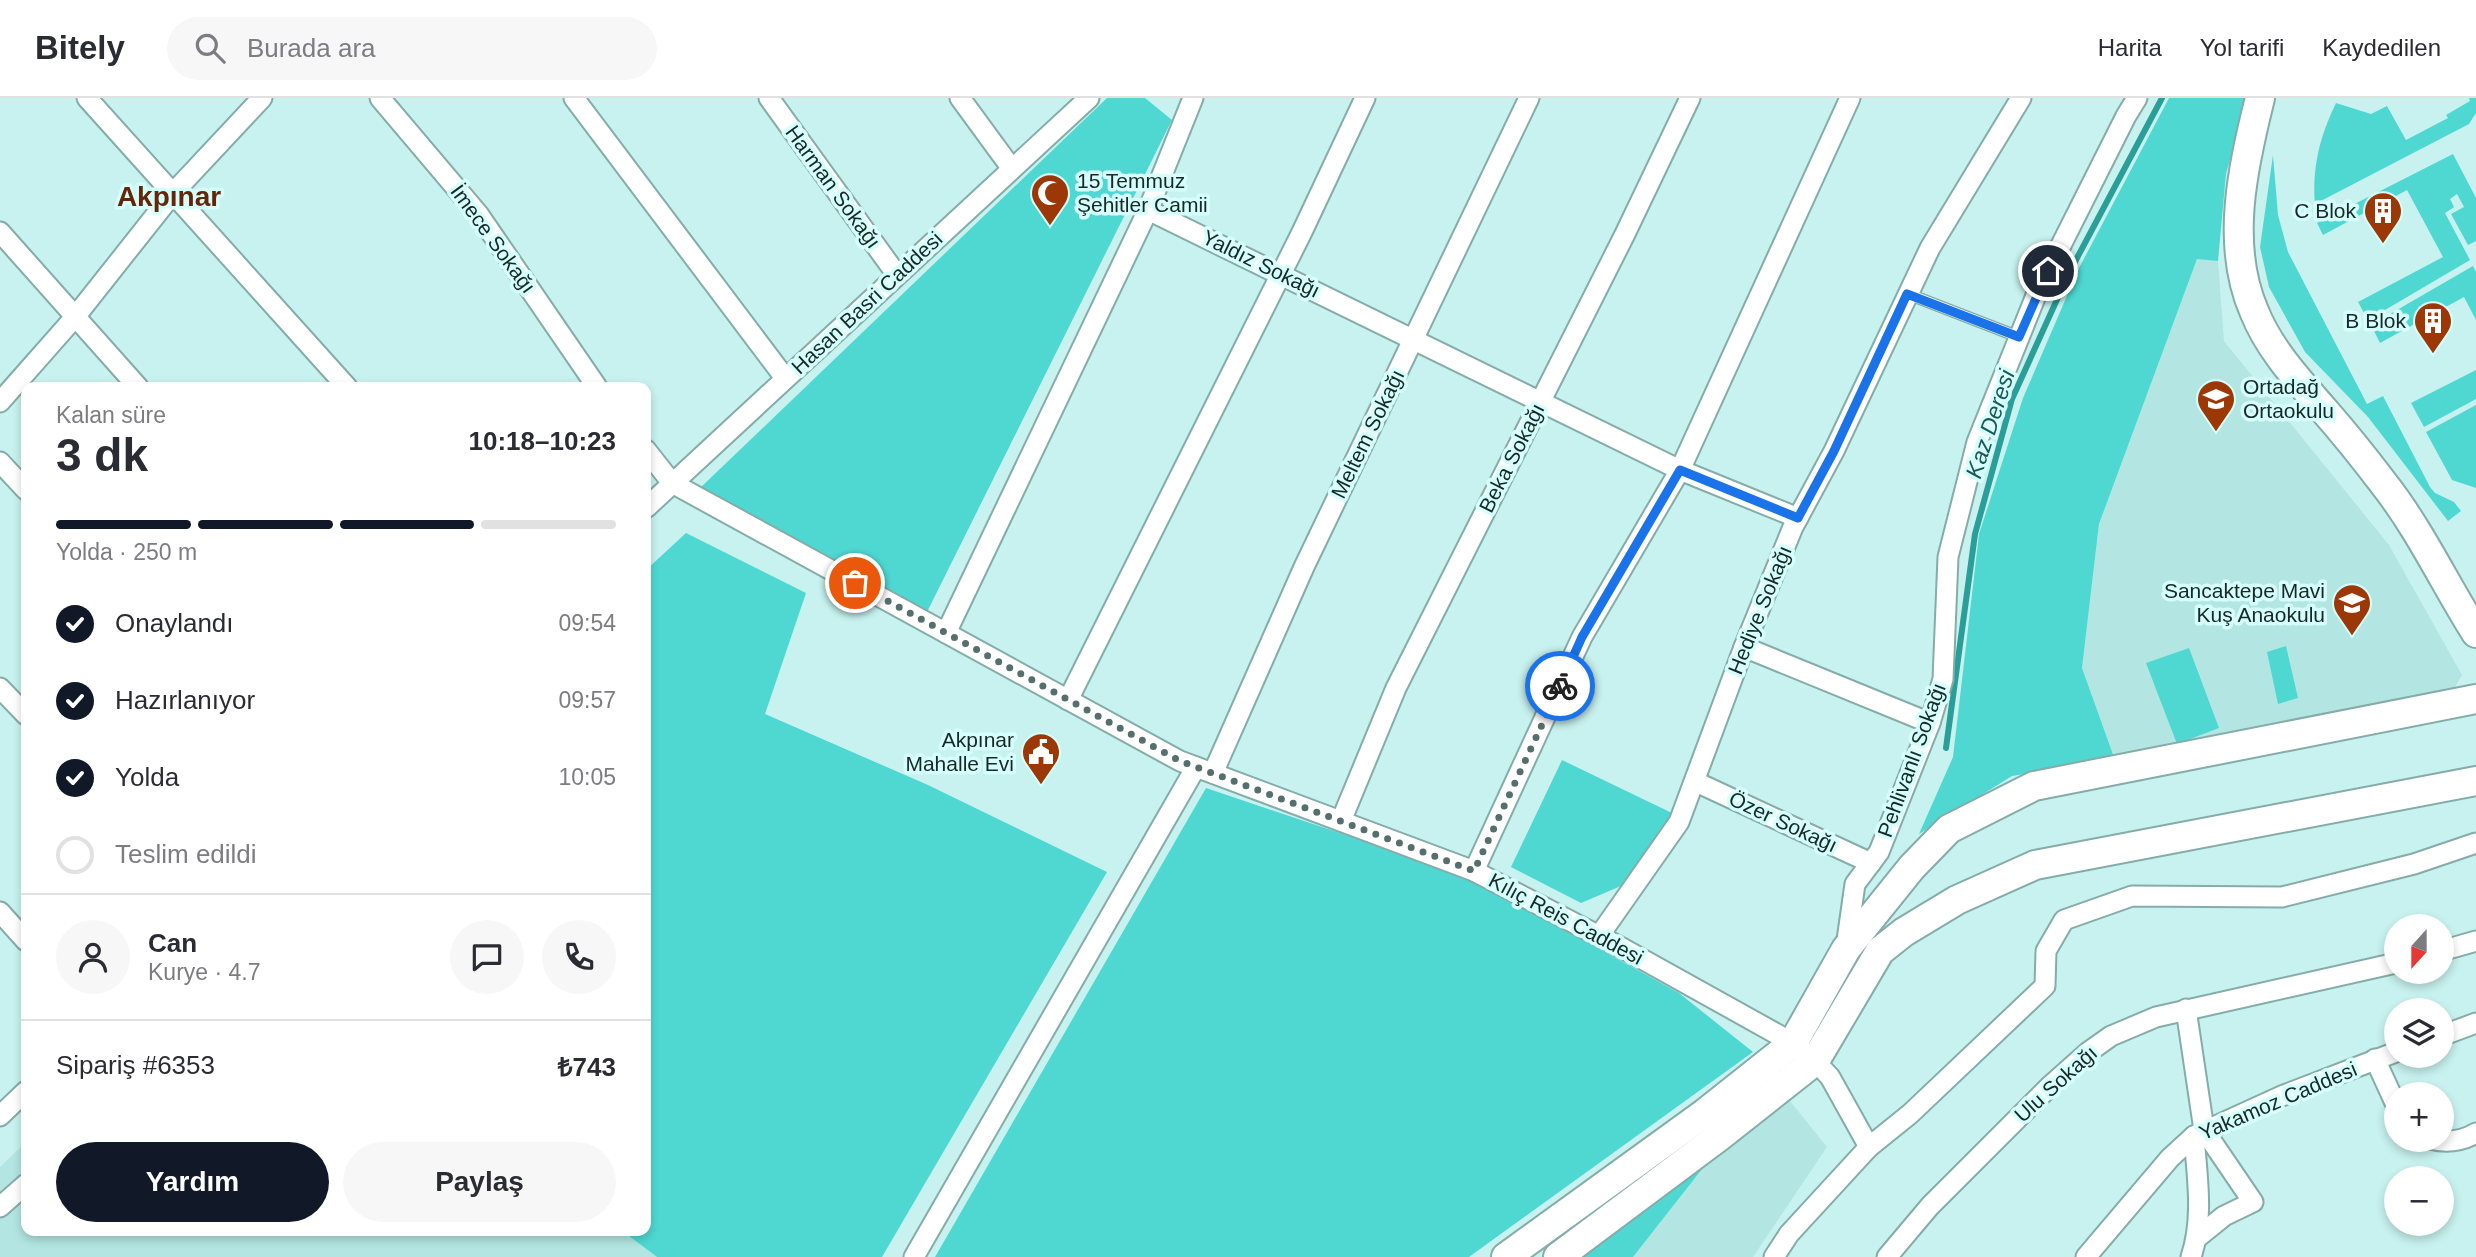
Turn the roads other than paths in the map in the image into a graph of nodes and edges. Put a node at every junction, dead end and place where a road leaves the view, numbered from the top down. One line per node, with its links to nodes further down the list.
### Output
1 (87, 98): 17 (street)
2 (262, 98): 17 (street)
3 (380, 98): 29 (street, İmece Sokağı)
4 (574, 98): 26 (street)
5 (769, 98): 21 (street, Harman Sokağı)
6 (960, 98): 16 (street)
7 (1089, 98): 16 (street, Hasan Basri Caddesi)
8 (1193, 98): 18 (street)
9 (1365, 98): 20 (street)
10 (1529, 98): 25 (street, Meltem Sokağı)
11 (1690, 98): 30 (street, Beka Sokağı)
12 (1850, 98): 34 (street)
13 (2021, 98): 22 (street, Hediye Sokağı)
14 (2137, 98): 24 (street, Pehlivanlı Sokağı)
15 (2260, 98): 40 (main road)
16 (1012, 169): 21 (street, Hasan Basri Caddesi)
17 (174, 192): 23 (street); 28 (street)
18 (1148, 210): 20 (street, Yaldız Sokağı); 39 (street)
19 (0, 232): 23 (street)
20 (1282, 273): 25 (street, Yaldız Sokağı); 44 (street)
21 (897, 275): 26 (street, Hasan Basri Caddesi)
22 (1907, 294): 24 (lane); 38 (street, Hediye Sokağı)
23 (75, 317): 27 (street); 31 (street)
24 (2019, 337): 46 (street, Pehlivanlı Sokağı)
25 (1414, 338): 30 (street, Yaldız Sokağı); 47 (street, Meltem Sokağı)
26 (785, 378): 35 (street, Hasan Basri Caddesi)
27 (134, 382)
28 (343, 382)
29 (594, 382)
30 (1541, 401): 34 (street, Yaldız Sokağı); 50 (street, Beka Sokağı)
31 (0, 402)
32 (651, 456): 35 (street)
33 (0, 463): 36 (street)
34 (1680, 470): 38 (street, Yaldız Sokağı); 53 (street)
35 (672, 483): 37 (street, Hasan Basri Caddesi); 39 (street, Kılıç Reis Caddesi)
36 (21, 485)
37 (651, 503)
38 (1798, 518): 41 (street, Hediye Sokağı)
39 (946, 633): 44 (street, Kılıç Reis Caddesi)
40 (2476, 633)
41 (1744, 647): 46 (street); 49 (street, Hediye Sokağı)
42 (0, 688): 45 (street)
43 (2476, 699): 59 (main road)
44 (1068, 700): 47 (street, Kılıç Reis Caddesi)
45 (21, 710)
46 (1930, 723): 52 (street, Pehlivanlı Sokağı)
47 (1205, 770): 50 (street, Kılıç Reis Caddesi); 78 (street, Meltem Sokağı)
48 (2476, 781): 67 (main road)
49 (1696, 782): 52 (street, Özer Sokağı); 56 (street, Hediye Sokağı)
50 (1341, 821): 53 (street, Kılıç Reis Caddesi)
51 (2476, 843): 74 (street)
52 (1871, 863): 59 (street, Pehlivanlı Sokağı)
53 (1474, 871): 56 (street, Kılıç Reis Caddesi)
54 (0, 912): 55 (street)
55 (21, 935)
56 (1599, 936): 64 (street, Kılıç Reis Caddesi)
57 (2476, 941): 58 (street)
58 (2454, 947)
59 (1846, 949): 64 (main road)
60 (2384, 966): 61 (street, Ulu Sokağı)
61 (2186, 1009): 71 (street); 82 (street, Ulu Sokağı)
62 (2476, 1023): 63 (street)
63 (2454, 1031)
64 (1793, 1043): 67 (street, Kılıç Reis Caddesi); 79 (main road)
65 (2384, 1056): 66 (street, Yakamoz Caddesi)
66 (2375, 1059): 68 (street); 71 (street, Yakamoz Caddesi)
67 (1815, 1061): 74 (street, Kılıç Reis Caddesi); 80 (main road)
68 (2386, 1082)
69 (21, 1096): 70 (street)
70 (0, 1116)
71 (2199, 1133): 77 (street); 77 (street); 83 (street, Yakamoz Caddesi)
72 (2476, 1133): 73 (street)
73 (2454, 1140)
74 (1869, 1147): 81 (street)
75 (21, 1189): 76 (street)
76 (0, 1208)
77 (2198, 1237): 84 (street)
78 (914, 1257)
79 (1506, 1257)
80 (1558, 1257)
81 (1774, 1257)
82 (1887, 1257)
83 (2086, 1257)
84 (2192, 1257)

